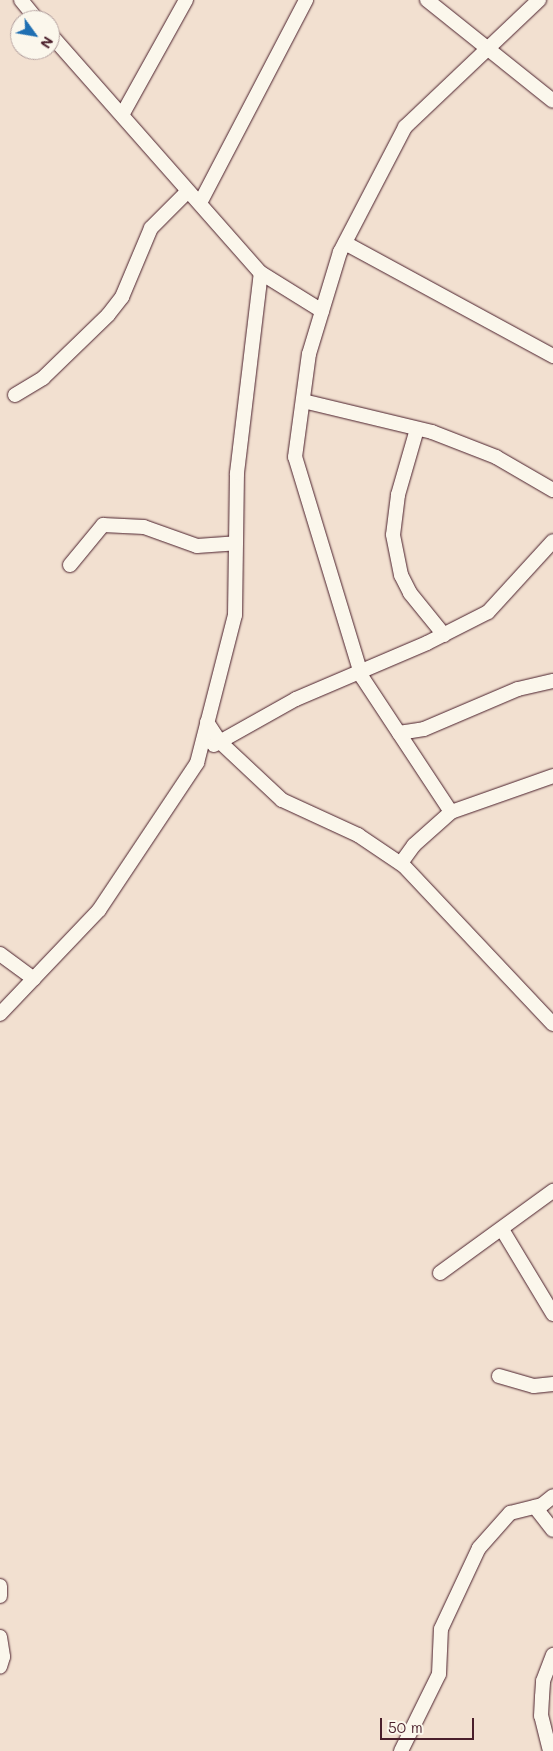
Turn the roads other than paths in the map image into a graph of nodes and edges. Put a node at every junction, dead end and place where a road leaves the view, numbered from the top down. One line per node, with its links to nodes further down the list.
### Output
1 (21, 0): 6 (street)
2 (186, 0): 10 (street)
3 (306, 0): 12 (street)
4 (427, 0): 8 (street)
5 (539, 0): 8 (street)
6 (30, 10)
7 (60, 45): 10 (street)
8 (486, 48): 9 (street); 13 (street)
9 (553, 101)
10 (122, 115): 11 (street)
11 (188, 191): 12 (street); 17 (street)
12 (200, 203): 14 (street)
13 (345, 243): 15 (street); 16 (street)
14 (262, 273): 15 (street); 22 (street)
15 (322, 311): 18 (street)
16 (553, 356)
17 (15, 395)
18 (303, 401): 19 (street); 25 (street)
19 (417, 429): 20 (street); 24 (street)
20 (553, 490)
21 (553, 541): 24 (street)
22 (236, 543): 23 (street); 27 (street)
23 (70, 565)
24 (444, 635): 25 (street)
25 (360, 670): 28 (street); 29 (street)
26 (553, 680): 28 (street)
27 (207, 722): 29 (street); 30 (street)
28 (399, 733): 32 (street)
29 (220, 742): 30 (street); 33 (street)
30 (199, 752): 35 (street)
31 (553, 776): 32 (street)
32 (451, 812): 33 (street)
33 (400, 863): 37 (street)
34 (0, 954): 35 (street)
35 (34, 978): 36 (street)
36 (0, 1014)
37 (553, 1024)
38 (553, 1191): 39 (street)
39 (503, 1231): 40 (street); 41 (street)
40 (440, 1273)
41 (553, 1314)
42 (499, 1376): 43 (street)
43 (553, 1384)
44 (553, 1496): 45 (street)
45 (535, 1507): 46 (street); 52 (street)
46 (553, 1530)
47 (0, 1586): 48 (street)
48 (0, 1596)
49 (0, 1637): 51 (street)
50 (553, 1655): 53 (street)
51 (0, 1667)
52 (401, 1751)
53 (550, 1751)

